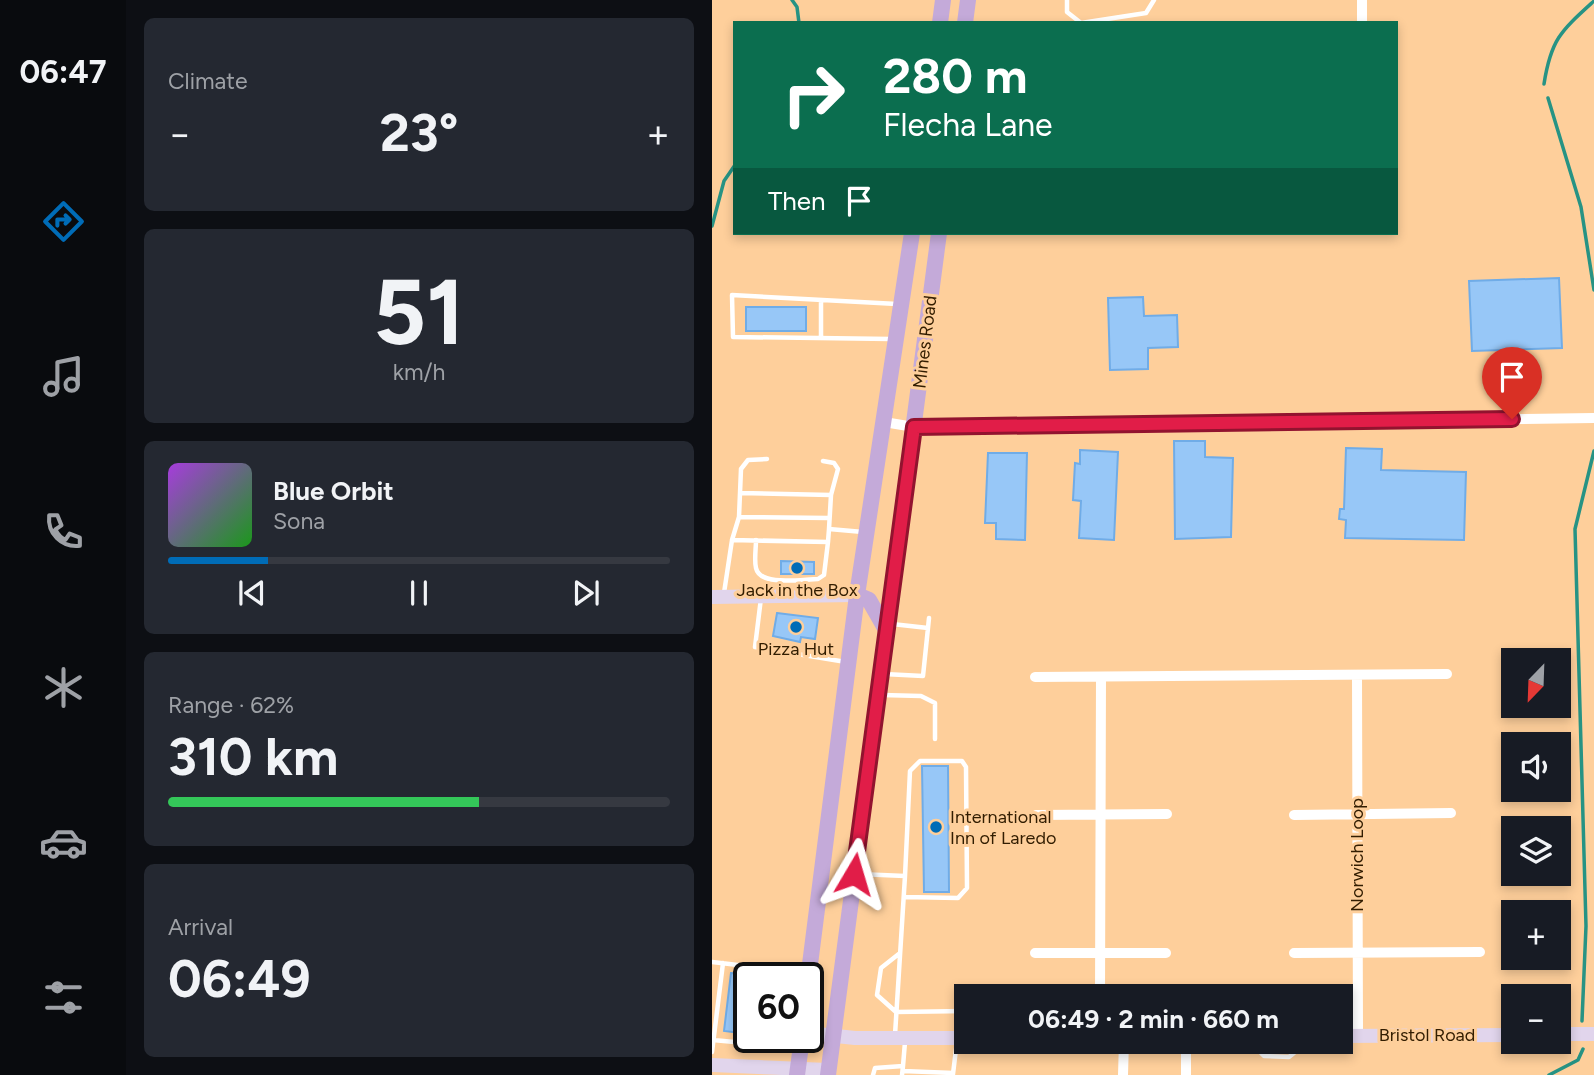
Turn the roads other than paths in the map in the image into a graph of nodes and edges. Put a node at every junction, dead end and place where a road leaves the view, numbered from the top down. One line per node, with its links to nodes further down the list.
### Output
1 (944, 0): 6 (main road)
2 (968, 0): 7 (main road)
3 (1067, 0): 8 (lane)
4 (1154, 0): 9 (lane)
5 (1362, 0): 10 (street)
6 (941, 21)
7 (965, 21)
8 (1078, 21)
9 (1094, 21)
10 (1362, 21)
11 (912, 235): 14 (main road, Mines Road)
12 (939, 235): 19 (main road, Mines Road)
13 (821, 300): 14 (lane); 15 (lane); 15 (lane)
14 (902, 304): 16 (main road, Mines Road)
15 (821, 336): 16 (lane)
16 (897, 340): 18 (main road, Mines Road)
17 (1594, 418): 19 (street)
18 (884, 422): 19 (street); 27 (main road, Mines Road)
19 (914, 427): 35 (main road, Mines Road)
20 (767, 459): 22 (lane)
21 (823, 461): 23 (lane)
22 (740, 493): 23 (lane); 24 (lane)
23 (831, 495): 25 (lane)
24 (739, 517): 25 (lane); 28 (lane)
25 (828, 518): 26 (lane)
26 (829, 529): 27 (lane); 30 (lane)
27 (867, 533): 31 (main road, Mines Road)
28 (732, 540): 29 (lane); 32 (lane)
29 (756, 540): 30 (lane); 30 (lane)
30 (828, 542)
31 (857, 596): 33 (street); 35 (main road); 37 (main road, Mines Road)
32 (718, 597): 33 (street)
33 (761, 597): 37 (lane)
34 (929, 618): 36 (lane)
35 (886, 627): 36 (lane); 38 (main road, Mines Road)
36 (928, 628): 38 (lane)
37 (849, 662): 62 (main road, Mines Road)
38 (880, 674): 43 (main road, Mines Road)
39 (1447, 674): 40 (street)
40 (1357, 675): 42 (street); 48 (street, Norwich Loop)
41 (1035, 677): 42 (street)
42 (1101, 677): 46 (street)
43 (877, 695): 44 (lane); 51 (main road, Mines Road)
44 (935, 739)
45 (1451, 813): 48 (street)
46 (1101, 814): 47 (street); 49 (street); 58 (street)
47 (1167, 814)
48 (1357, 814): 50 (street); 55 (street, Norwich Loop)
49 (1036, 815)
50 (1294, 815)
51 (854, 874): 52 (lane); 80 (main road, Mines Road)
52 (905, 876): 53 (lane); 53 (lane)
53 (904, 897): 54 (lane)
54 (901, 952): 71 (lane); 71 (lane)
55 (1358, 952): 56 (street); 60 (street); 77 (street, Norwich Loop)
56 (1480, 952)
57 (1035, 953): 58 (street)
58 (1100, 953): 59 (street); 66 (street)
59 (1166, 953)
60 (1294, 953)
61 (712, 962): 63 (lane)
62 (810, 962)
63 (723, 963): 64 (lane); 65 (lane)
64 (733, 964)
65 (720, 984): 67 (lane); 68 (lane)
66 (1100, 984)
67 (730, 985)
68 (718, 1000): 69 (lane); 72 (lane)
69 (728, 1001)
70 (954, 1011): 71 (lane)
71 (896, 1012): 81 (lane)
72 (716, 1014): 73 (lane); 83 (lane)
73 (726, 1015)
74 (1571, 1034): 75 (street)
75 (1594, 1034)
76 (1353, 1035): 77 (street, Bristol Road)
77 (1358, 1035): 78 (street, Bristol Road)
78 (1501, 1035)
79 (824, 1036): 80 (street)
80 (833, 1037): 81 (street); 95 (main road, Mines Road)
81 (900, 1038): 82 (street); 94 (lane)
82 (954, 1038)
83 (713, 1040): 84 (lane); 85 (lane)
84 (733, 1042)
85 (712, 1052)
86 (800, 1053): 93 (main road)
87 (957, 1054): 96 (lane)
88 (1124, 1054): 98 (street)
89 (1186, 1054): 99 (street)
90 (1262, 1054): 91 (lane)
91 (1293, 1054)
92 (712, 1065): 93 (street)
93 (797, 1071): 95 (street)
94 (903, 1071): 96 (lane); 97 (lane)
95 (828, 1073)
96 (953, 1074)
97 (873, 1075)
98 (1123, 1075)
99 (1186, 1075)

